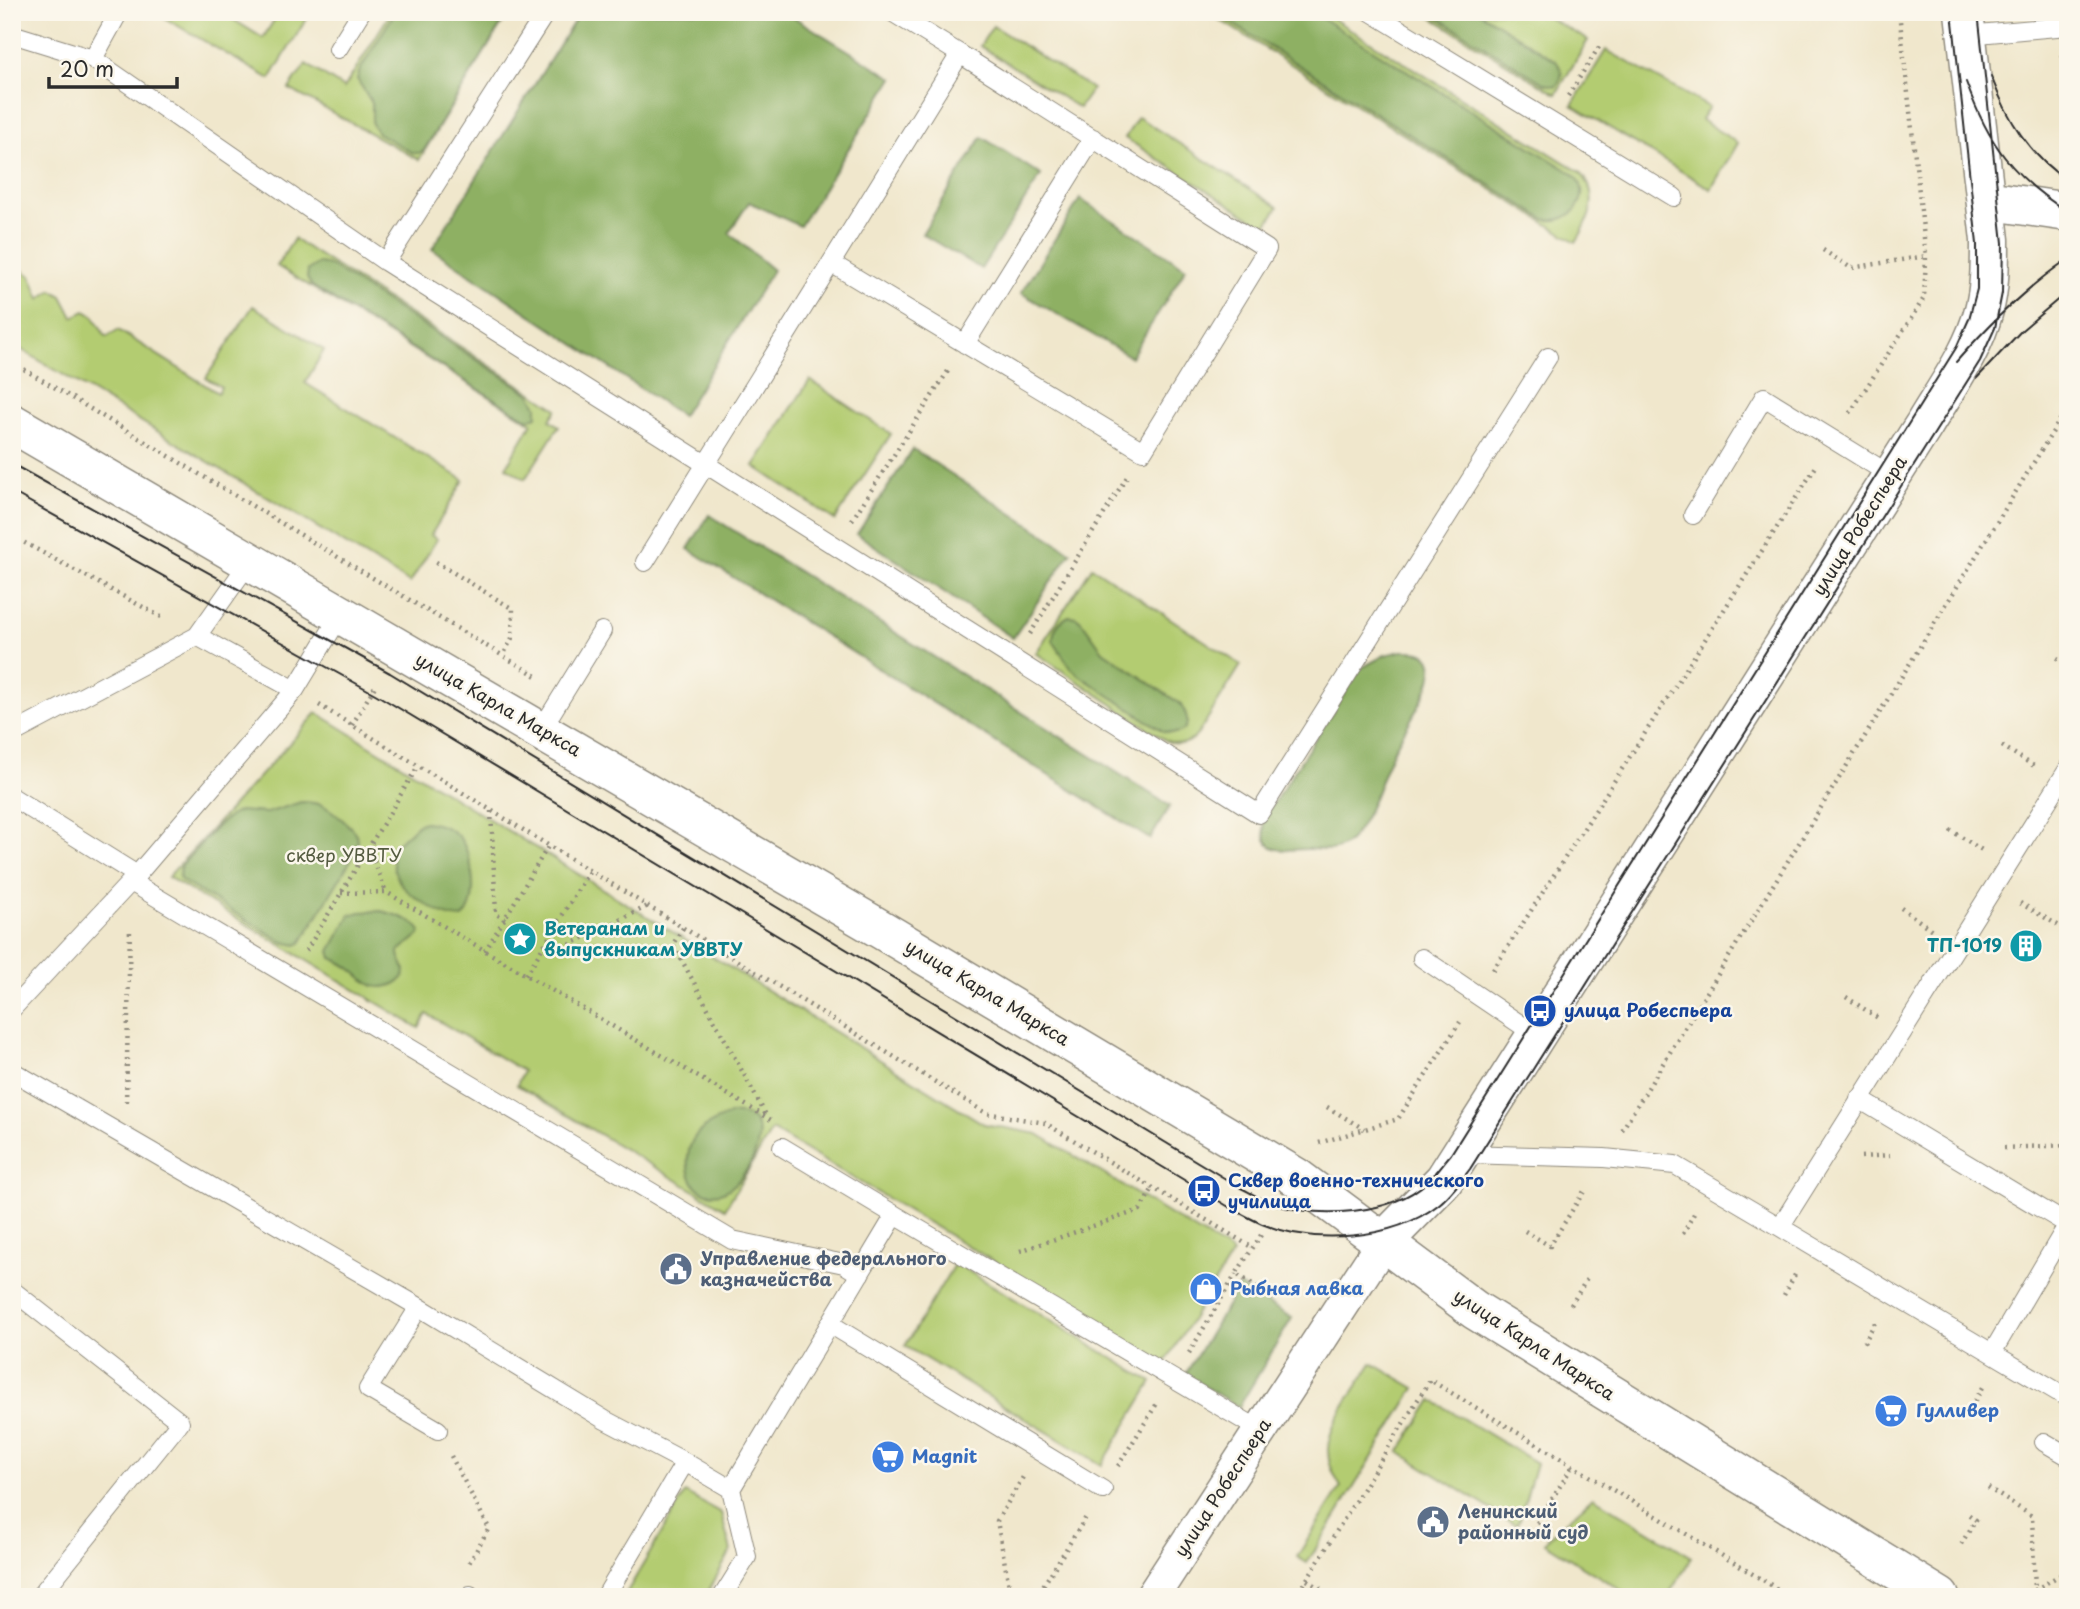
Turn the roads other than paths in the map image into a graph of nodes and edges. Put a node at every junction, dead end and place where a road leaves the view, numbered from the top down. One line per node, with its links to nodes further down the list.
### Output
1 (119, 12): 11 (lane)
2 (361, 12): 9 (lane)
3 (546, 12): 16 (lane)
4 (892, 12): 10 (lane)
5 (1371, 12): 13 (lane)
6 (1965, 24): 7 (lane); 14 (main road, улица Робеспьера)
7 (2068, 26)
8 (12, 34): 11 (lane)
9 (338, 49)
10 (960, 54): 12 (lane); 17 (lane)
11 (93, 59): 16 (lane)
12 (1093, 138): 18 (lane); 18 (lane)
13 (1674, 197)
14 (1986, 200): 15 (main road); 22 (main road, улица Робеспьера)
15 (2068, 212)
16 (387, 262): 21 (lane)
17 (831, 263): 18 (lane); 21 (lane)
18 (965, 344)
19 (1548, 358): 21 (lane)
20 (12, 424): 24 (main road, улица Карла Маркса)
21 (705, 465): 25 (lane)
22 (1892, 475): 23 (lane); 37 (main road, улица Робеспьера)
23 (1693, 515)
24 (250, 561): 26 (main road, улица Карла Маркса); 28 (lane)
25 (645, 562)
26 (341, 614): 29 (lane); 30 (main road, улица Карла Маркса)
27 (602, 631): 30 (lane)
28 (197, 636): 29 (lane); 31 (lane)
29 (295, 690): 34 (lane)
30 (541, 730): 45 (main road, улица Карла Маркса)
31 (12, 734)
32 (2068, 769): 39 (lane)
33 (12, 797): 34 (lane)
34 (134, 879): 36 (lane); 46 (lane)
35 (1422, 958): 37 (lane)
36 (12, 1009)
37 (1536, 1035): 41 (main road, улица Робеспьера)
38 (12, 1071): 48 (lane)
39 (1859, 1100): 43 (lane); 44 (lane)
40 (782, 1147): 42 (lane)
41 (1461, 1154): 44 (lane); 45 (main road, улица Робеспьера)
42 (895, 1215): 46 (lane); 53 (lane)
43 (2067, 1224): 50 (lane)
44 (1780, 1227): 50 (lane)
45 (1384, 1241): 53 (street, улица Робеспьера); 63 (main road, улица Карла Маркса)
46 (860, 1275): 49 (lane)
47 (12, 1290): 59 (lane)
48 (419, 1307): 52 (lane); 56 (lane)
49 (830, 1324): 57 (lane); 58 (lane)
50 (1992, 1353): 51 (lane)
51 (2068, 1398)
52 (438, 1430)
53 (1260, 1430): 62 (street, улица Робеспьера)
54 (2044, 1442): 55 (lane)
55 (2068, 1456)
56 (685, 1462): 57 (lane); 60 (lane)
57 (731, 1489): 61 (lane)
58 (1103, 1490)
59 (39, 1597)
60 (606, 1597)
61 (722, 1597)
62 (1152, 1597)
63 (1940, 1597)

